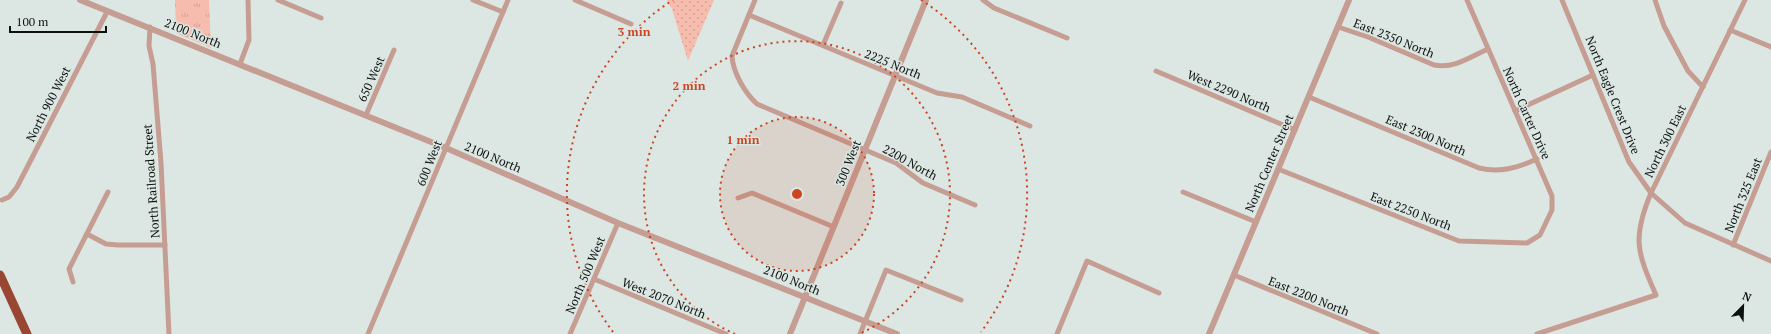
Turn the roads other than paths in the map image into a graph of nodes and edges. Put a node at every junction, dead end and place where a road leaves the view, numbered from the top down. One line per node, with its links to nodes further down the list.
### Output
1 (80, 0): 16 (street, 2100 North)
2 (248, 0): 29 (street)
3 (278, 0): 19 (street)
4 (474, 0): 17 (street)
5 (508, 0): 17 (street, 600 West)
6 (575, 0): 20 (street)
7 (755, 0): 18 (street)
8 (926, 0): 32 (street, 300 West)
9 (983, 0): 24 (street)
10 (1349, 0): 22 (street, North Center Street)
11 (1467, 0): 27 (street, North Carter Drive)
12 (1562, 0): 31 (street, North Eagle Crest Drive)
13 (1655, 0): 33 (street)
14 (1745, 0): 23 (street, North 300 East)
15 (841, 3): 25 (street)
16 (107, 12): 21 (street, 2100 North); 48 (street, North 900 West)
17 (503, 12): 39 (street, 600 West)
18 (749, 15): 25 (street, 2225 North); 40 (street, 2200 North)
19 (321, 18)
20 (631, 24)
21 (150, 27): 29 (street, 2100 North); 55 (street, North Railroad Street)
22 (1338, 27): 27 (street, East 2350 North); 34 (street, North Center Street)
23 (1730, 30): 26 (street); 33 (street, North 300 East)
24 (1067, 38)
25 (822, 46): 32 (street, 2225 North)
26 (1771, 47)
27 (1488, 49): 35 (street, North Carter Drive)
28 (394, 50): 36 (street, 650 West)
29 (240, 64): 36 (street, 2100 North)
30 (1156, 71): 38 (street, West 2290 North)
31 (1594, 75): 35 (street); 46 (street, North Eagle Crest Drive)
32 (896, 76): 37 (street, 2225 North); 40 (street, 300 West)
33 (1703, 87): 46 (street, North 300 East)
34 (1309, 97): 38 (street, North Center Street); 42 (street, East 2300 North)
35 (1515, 111): 42 (street, North Carter Drive)
36 (366, 115): 39 (street, 2100 North)
37 (1030, 126)
38 (1295, 130): 43 (street, North Center Street)
39 (446, 148): 51 (street, 2100 North); 68 (street, 600 West)
40 (865, 150): 49 (street, 2200 North); 52 (street, 300 West)
41 (1771, 152): 56 (street, North 325 East)
42 (1537, 159): 54 (street, North Carter Drive)
43 (1278, 170): 50 (street, North Center Street); 54 (street, East 2250 North)
44 (108, 192): 53 (street)
45 (1183, 192): 50 (street)
46 (1651, 193): 56 (street, North Eagle Crest Drive); 77 (street, North 300 East)
47 (738, 198): 52 (street)
48 (2, 200)
49 (975, 205)
50 (1256, 222): 59 (street, North Center Street)
51 (618, 223): 60 (street, North 500 West); 63 (street, 2100 North)
52 (834, 227): 63 (street, 300 West)
53 (87, 234): 55 (street); 61 (street)
54 (1540, 234)
55 (165, 245): 67 (street, North Railroad Street)
56 (1733, 245): 57 (street, North Eagle Crest Drive)
57 (1771, 261)
58 (0, 276): 66 (highway)
59 (1234, 276): 75 (street, North Center Street); 76 (street, East 2200 North)
60 (594, 280): 69 (street, North 500 West); 70 (street, West 2070 North)
61 (73, 282)
62 (1159, 292): 74 (street)
63 (806, 297): 65 (street, 2100 North); 71 (street, 300 West)
64 (960, 300): 65 (street)
65 (865, 321): 72 (street); 73 (street, 2100 North)
66 (27, 334)
67 (169, 334)
68 (368, 334)
69 (570, 334)
70 (726, 334)
71 (790, 334)
72 (860, 334)
73 (897, 334)
74 (1056, 334)
75 (1209, 334)
76 (1377, 334)
77 (1537, 334)

